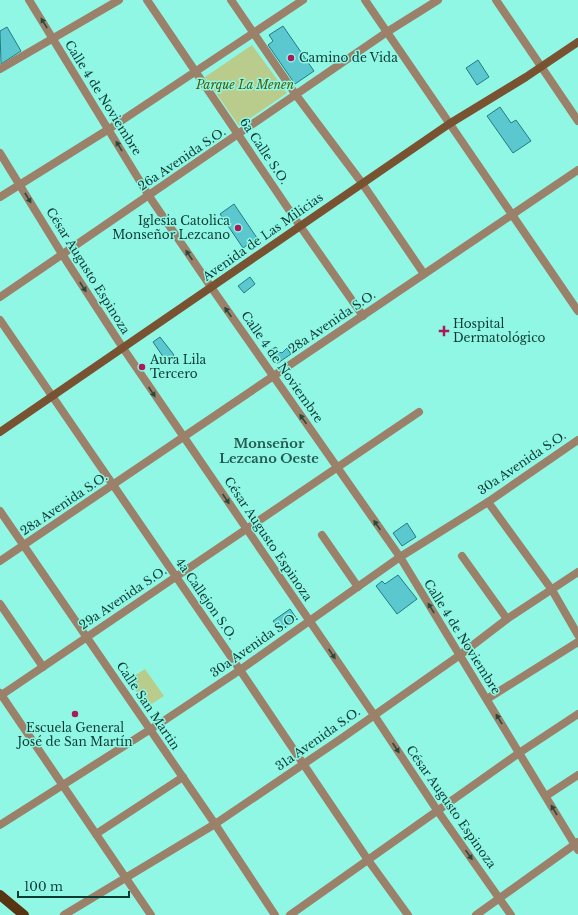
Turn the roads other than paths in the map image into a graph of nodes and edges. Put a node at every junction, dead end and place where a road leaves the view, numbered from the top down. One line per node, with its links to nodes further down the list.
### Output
1 (29, 0): 11 (street, Calle 4 de Noviembre, one-way to 1)
2 (119, 0): 11 (street)
3 (147, 0): 15 (street, 6a Calle S.O.)
4 (231, 0): 10 (street)
5 (303, 0): 10 (street)
6 (365, 0): 9 (street)
7 (438, 0): 9 (street, 26a Avenida S.O.)
8 (496, 0): 13 (street)
9 (387, 32): 16 (street, 26a Avenida S.O.); 18 (street)
10 (253, 33): 15 (street); 16 (street)
11 (53, 38): 14 (street); 19 (street, Calle 4 de Noviembre)
12 (578, 42): 13 (main road, Avenida de Las Milicias)
13 (541, 66): 17 (street); 18 (main road, Avenida de Las Milicias)
14 (0, 69)
15 (196, 72): 19 (street); 20 (street, 6a Calle S.O.)
16 (296, 95): 20 (street, 26a Avenida S.O.); 23 (street)
17 (578, 121)
18 (449, 124): 23 (main road, Avenida de Las Milicias); 27 (street)
19 (109, 129): 24 (street); 25 (street, Calle 4 de Noviembre, one-way to 19)
20 (238, 135): 25 (street, 26a Avenida S.O.); 28 (street, 6a Calle S.O.)
21 (0, 152): 24 (street, César Augusto Espinoza)
22 (578, 170): 27 (street, 28a Avenida S.O.)
23 (362, 183): 28 (main road, Avenida de Las Milicias); 30 (street)
24 (20, 184): 26 (street); 29 (street, César Augusto Espinoza, one-way to 29)
25 (149, 196): 29 (street, 26a Avenida S.O.); 31 (street, Calle 4 de Noviembre, one-way to 25)
26 (0, 197)
27 (511, 215): 30 (street, 28a Avenida S.O.); 33 (street)
28 (300, 226): 31 (main road, Avenida de Las Milicias); 35 (street, 6a Calle S.O.)
29 (62, 254): 32 (street, 26a Avenida S.O.); 37 (street, César Augusto Espinoza, one-way to 37)
30 (424, 274): 35 (street, 28a Avenida S.O.)
31 (211, 287): 37 (main road, Avenida de Las Milicias); 38 (street, Calle 4 de Noviembre, one-way to 31)
32 (0, 297)
33 (577, 308): 34 (street)
34 (568, 312)
35 (363, 316): 38 (street, 28a Avenida S.O.)
36 (0, 320): 39 (street, 4a Callejon S.O.)
37 (122, 348): 39 (main road, Avenida de Las Milicias); 42 (street, César Augusto Espinoza, one-way to 42)
38 (273, 376): 42 (street, 28a Avenida S.O.); 44 (street, Calle 4 de Noviembre, one-way to 38)
39 (52, 397): 41 (main road, Avenida de Las Milicias); 45 (street, 4a Callejon S.O.)
40 (419, 412): 44 (street, 29a Avenida S.O.)
41 (0, 432)
42 (184, 437): 45 (street, 28a Avenida S.O.); 48 (street, César Augusto Espinoza, one-way to 48)
43 (578, 440): 46 (street, 30a Avenida S.O.)
44 (337, 468): 48 (street, 29a Avenida S.O.); 52 (street, Calle 4 de Noviembre, one-way to 44)
45 (113, 485): 50 (street, 28a Avenida S.O.); 55 (street, 4a Callejon S.O.)
46 (488, 502): 52 (street, 30a Avenida S.O.); 57 (street)
47 (0, 511): 50 (street, Calle San Martin)
48 (247, 529): 55 (street, 29a Avenida S.O.); 60 (street, César Augusto Espinoza)
49 (322, 535): 56 (street)
50 (24, 545): 53 (street, 28a Avenida S.O.); 62 (street, Calle San Martin)
51 (462, 556): 59 (street)
52 (400, 557): 56 (street, 30a Avenida S.O.); 64 (street, Calle 4 de Noviembre, one-way to 52)
53 (0, 561)
54 (578, 572): 57 (street, 31a Avenida S.O.)
55 (176, 577): 62 (street, 29a Avenida S.O.); 66 (street, 4a Callejon S.O.)
56 (358, 587): 60 (street, 30a Avenida S.O.)
57 (552, 590): 59 (street, 31a Avenida S.O.); 61 (street)
58 (0, 604): 65 (street)
59 (507, 620): 64 (street, 31a Avenida S.O.)
60 (310, 621): 66 (street, 30a Avenida S.O.); 70 (street, César Augusto Espinoza, one-way to 70)
61 (578, 635)
62 (87, 637): 65 (street, 29a Avenida S.O.); 71 (street, Calle San Martin)
63 (578, 642): 68 (street)
64 (460, 655): 68 (street, Calle 4 de Noviembre); 70 (street, 31a Avenida S.O.)
65 (43, 667): 67 (street, 29a Avenida S.O.)
66 (240, 670): 71 (street, 30a Avenida S.O.); 73 (street, 4a Callejon S.O.)
67 (0, 695): 76 (street)
68 (487, 699): 72 (street, Calle 4 de Noviembre, one-way to 68)
69 (578, 714): 72 (street)
70 (374, 715): 73 (street, 31a Avenida S.O.); 78 (street, César Augusto Espinoza, one-way to 78)
71 (150, 730): 75 (street, Calle San Martin); 76 (street, 30a Avenida S.O.)
72 (519, 752): 77 (street, Calle 4 de Noviembre); 78 (street)
73 (303, 764): 79 (street, 31a Avenida S.O.); 83 (street, 4a Callejon S.O.)
74 (578, 775): 77 (street)
75 (183, 777): 79 (street, Calle San Martin); 81 (street)
76 (63, 785): 80 (street, 30a Avenida S.O.); 81 (street)
77 (546, 796): 82 (street, Calle 4 de Noviembre, one-way to 77)
78 (437, 810): 83 (street); 86 (street, César Augusto Espinoza, one-way to 86)
79 (215, 824): 84 (street, 31a Avenida S.O.); 90 (street, Calle San Martin)
80 (0, 825)
81 (96, 834): 84 (street)
82 (577, 845): 86 (street)
83 (368, 860): 91 (street); 92 (street, 4a Callejon S.O.)
84 (125, 878): 88 (street, 31a Avenida S.O.); 89 (street)
85 (0, 895): 87 (main road)
86 (500, 898): 93 (street); 94 (street, César Augusto Espinoza)
87 (24, 915)
88 (64, 915)
89 (151, 915)
90 (275, 915)
91 (290, 915)
92 (408, 915)
93 (476, 915)
94 (511, 915)

